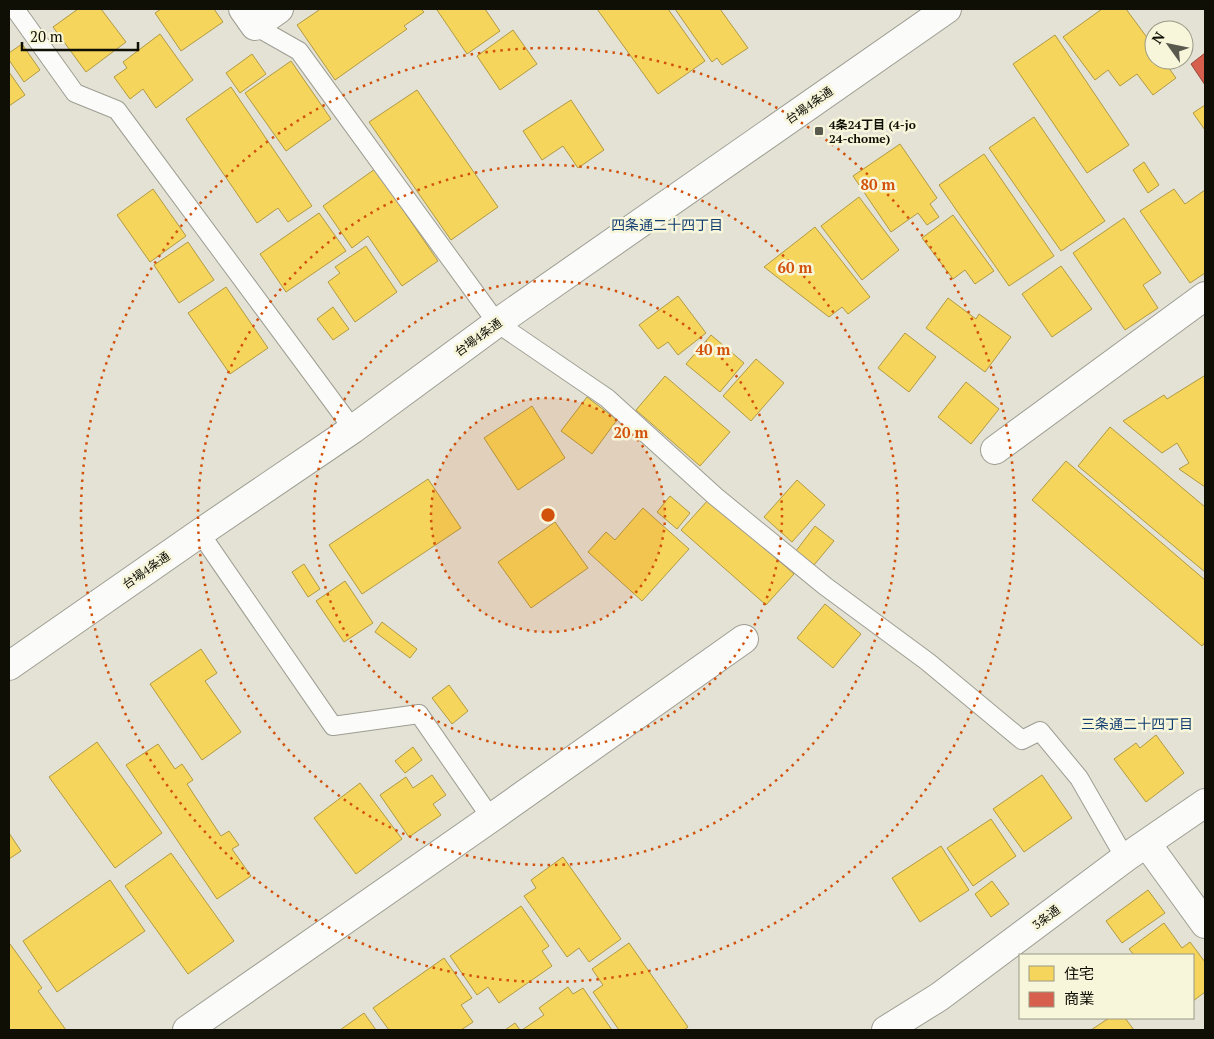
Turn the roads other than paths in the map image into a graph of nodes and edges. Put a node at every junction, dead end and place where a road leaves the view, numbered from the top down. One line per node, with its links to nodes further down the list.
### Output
1 (15, 9): 7 (lane)
2 (279, 9): 4 (street)
3 (947, 9): 6 (street, 台場4条通)
4 (249, 17): 6 (lane)
5 (1202, 302): 8 (street)
6 (497, 323): 7 (street, 台場4条通); 14 (lane)
7 (353, 429): 9 (street, 台場4条通)
8 (995, 450)
9 (200, 533): 11 (street, 台場4条通); 13 (lane)
10 (744, 639): 13 (street)
11 (9, 666)
12 (1205, 803): 14 (street, 3条通)
13 (491, 818): 16 (street)
14 (1136, 851): 15 (street); 17 (street, 3条通)
15 (1205, 924)
16 (187, 1030)
17 (886, 1030)

